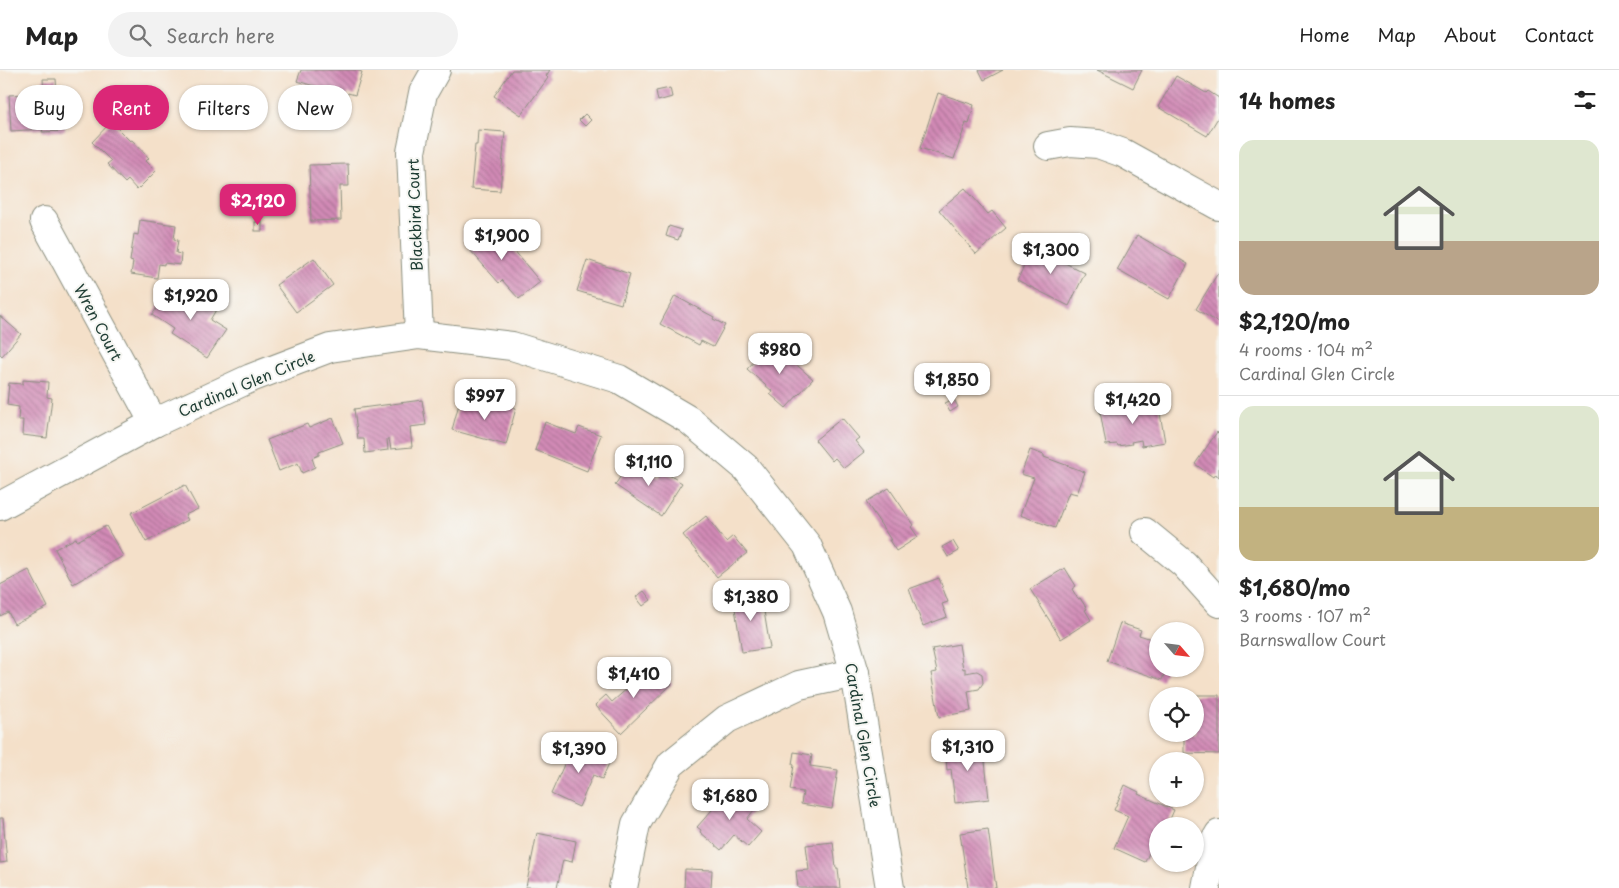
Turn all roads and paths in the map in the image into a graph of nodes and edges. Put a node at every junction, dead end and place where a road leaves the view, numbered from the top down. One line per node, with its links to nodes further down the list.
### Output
1 (436, 70): 5 (street, Blackbird Court)
2 (1048, 146): 3 (street)
3 (1219, 206)
4 (44, 221): 6 (street, Wren Court)
5 (420, 335): 6 (street, Cardinal Glen Circle); 10 (street, Cardinal Glen Circle)
6 (154, 423): 7 (street, Cardinal Glen Circle)
7 (0, 506)
8 (1146, 532): 9 (street)
9 (1219, 602)
10 (855, 672): 12 (street); 13 (street, Cardinal Glen Circle)
11 (1219, 834): 14 (street)
12 (623, 888)
13 (890, 888)
14 (1206, 888)

